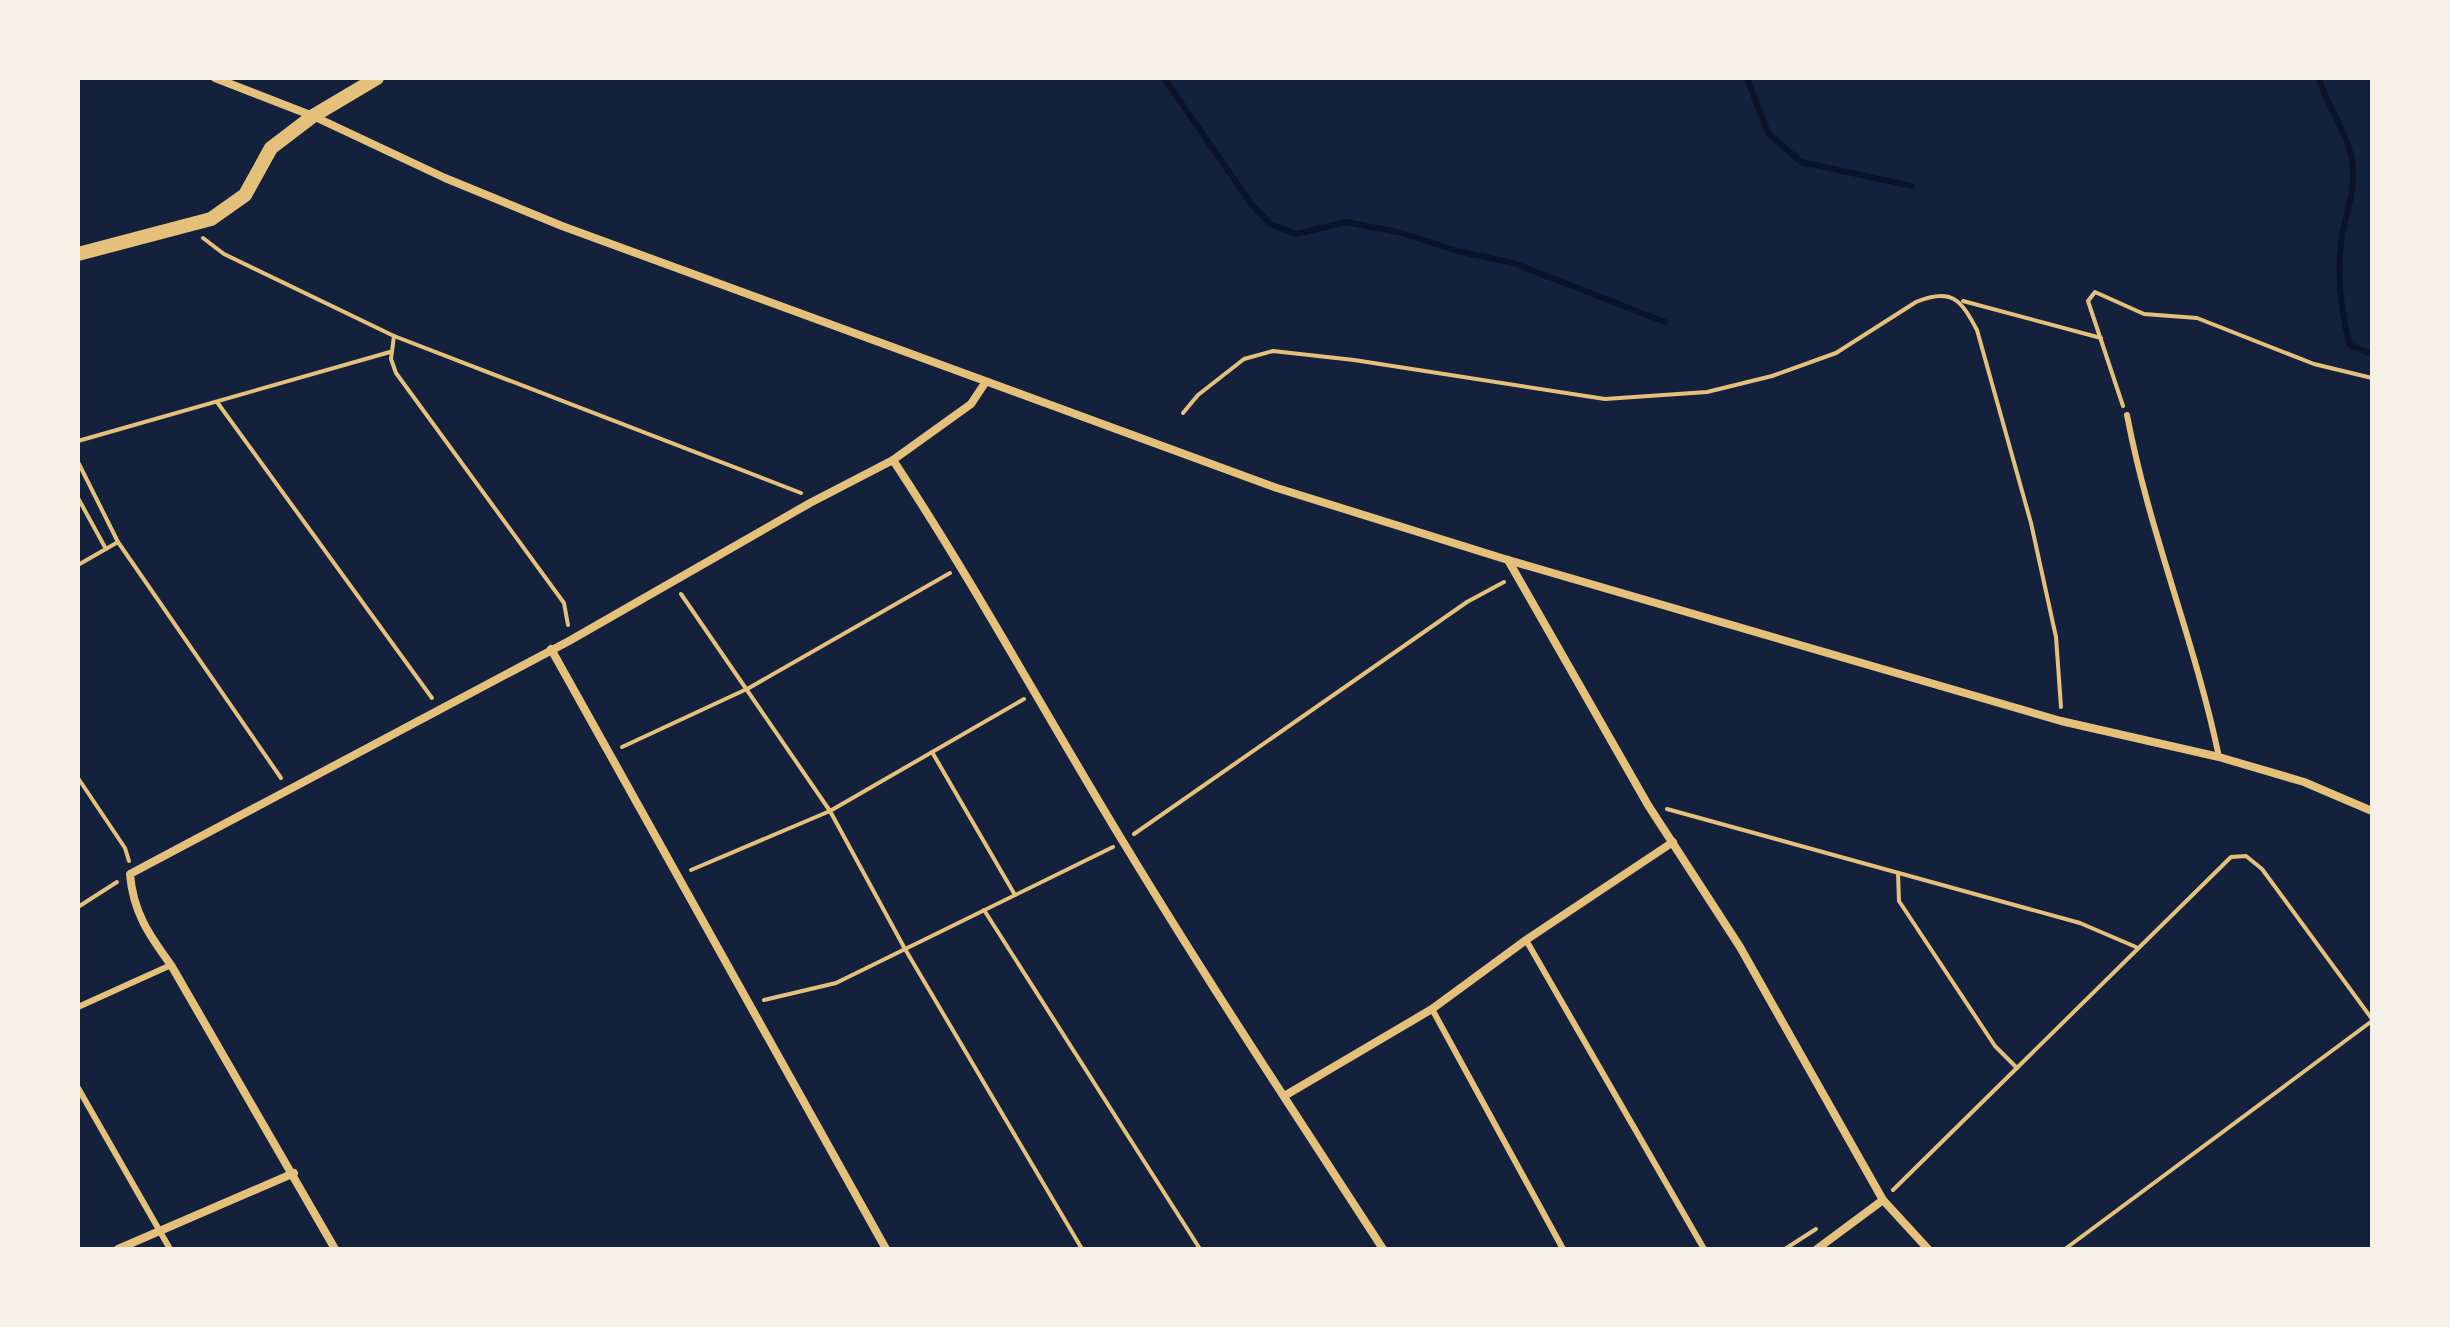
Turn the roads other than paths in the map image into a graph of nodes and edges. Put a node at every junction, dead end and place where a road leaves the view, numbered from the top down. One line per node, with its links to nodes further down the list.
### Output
1 (215, 78): 3 (street)
2 (377, 78): 3 (street)
3 (313, 116): 4 (street); 5 (street)
4 (78, 254)
5 (985, 383): 7 (street); 8 (street)
6 (2127, 415): 10 (lane)
7 (893, 460): 9 (street); 18 (street)
8 (1508, 560): 10 (street); 12 (street)
9 (551, 649): 14 (street); 25 (street)
10 (2219, 757): 11 (street)
11 (2372, 811)
12 (1673, 842): 13 (street); 20 (street)
13 (1526, 940): 16 (street); 28 (lane)
14 (171, 965): 15 (lane); 19 (street)
15 (78, 1007)
16 (1432, 1009): 18 (street); 27 (lane)
17 (78, 1088): 21 (lane)
18 (1286, 1095): 26 (street)
19 (294, 1173): 21 (street); 24 (street)
20 (1883, 1200): 29 (street); 30 (street)
21 (159, 1229): 22 (street); 23 (lane)
22 (118, 1249)
23 (170, 1249)
24 (335, 1249)
25 (886, 1249)
26 (1383, 1249)
27 (1563, 1249)
28 (1704, 1249)
29 (1817, 1249)
30 (1928, 1249)

